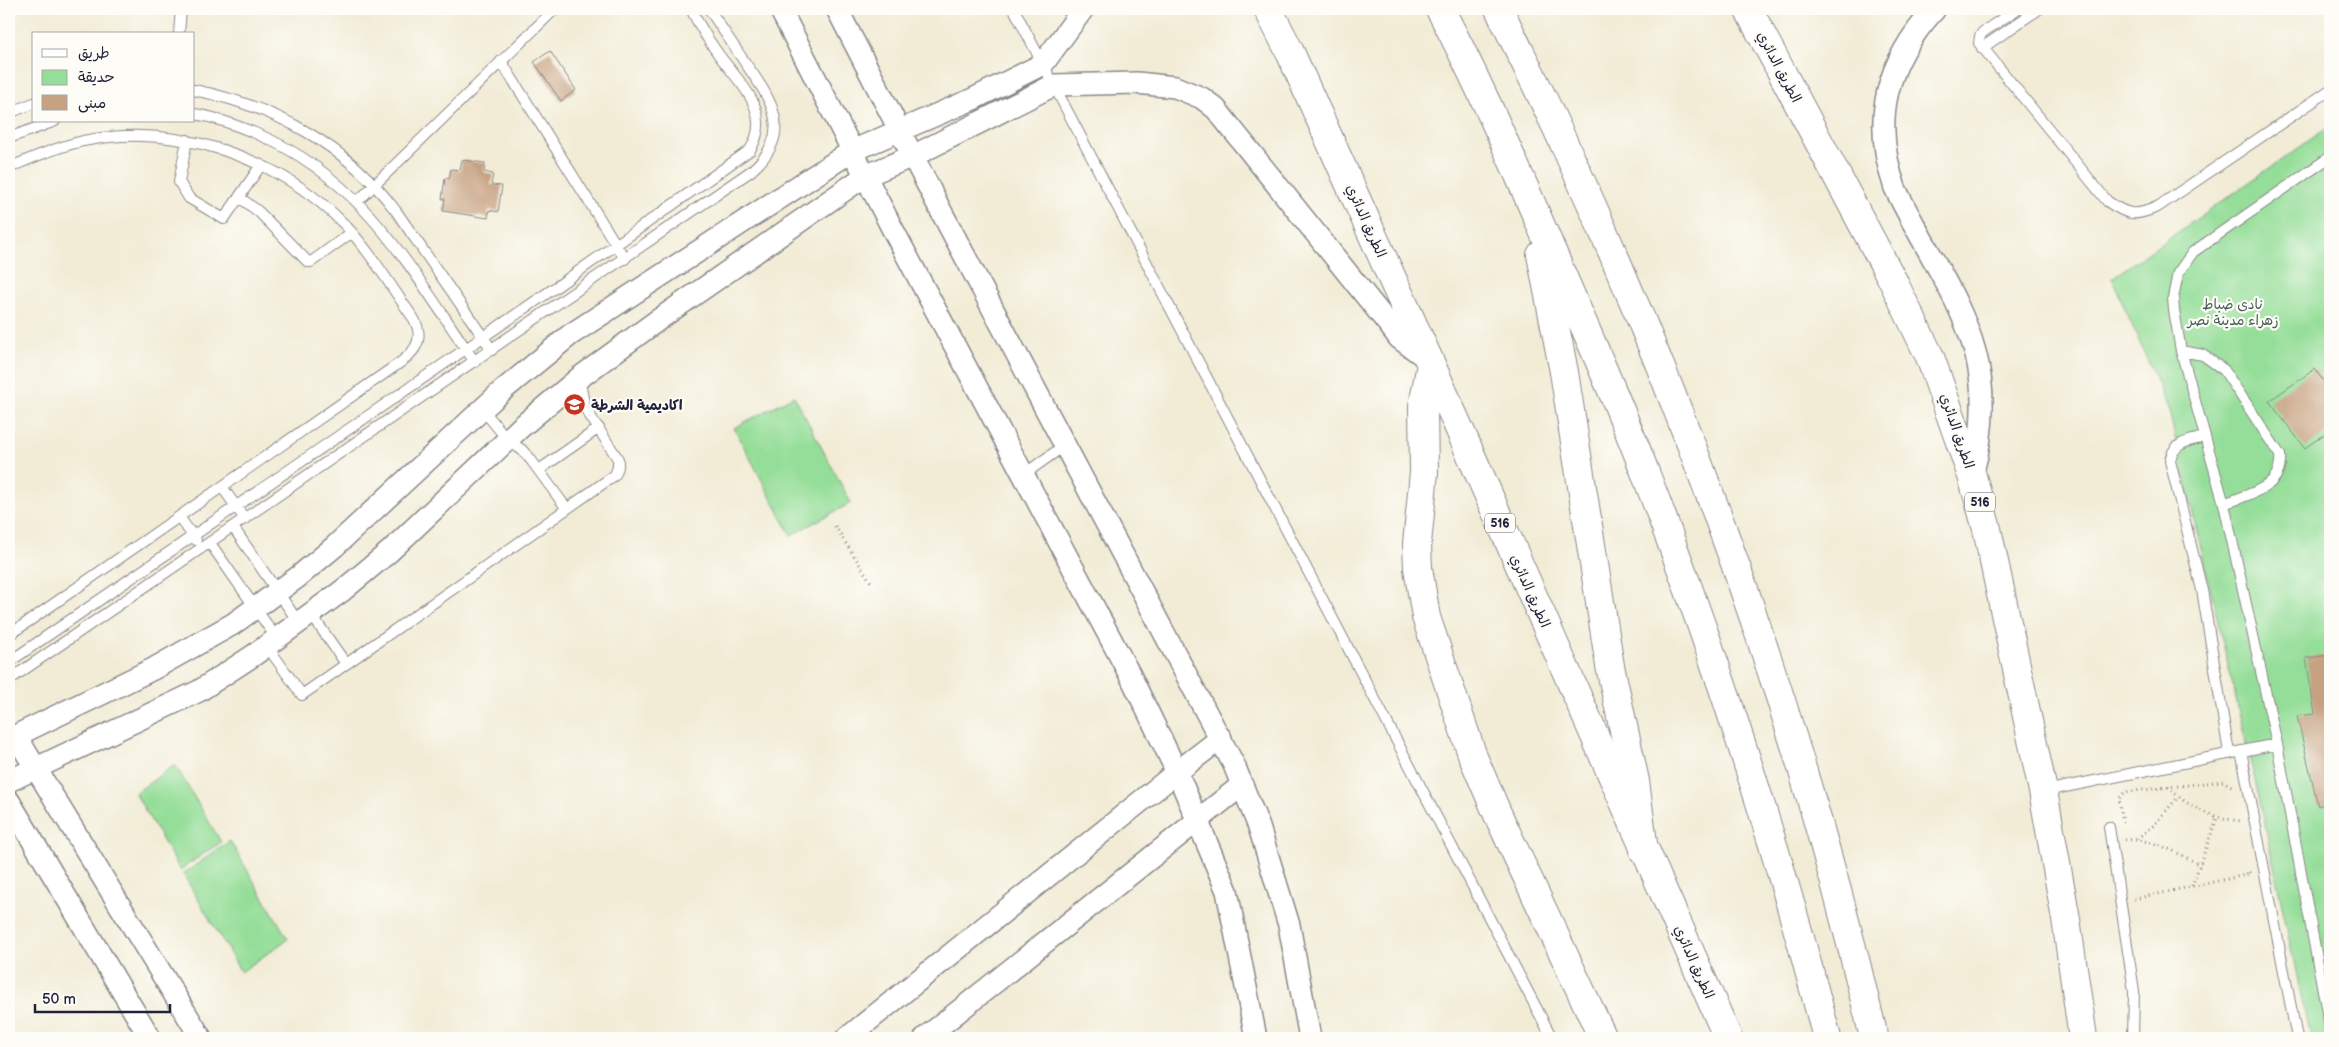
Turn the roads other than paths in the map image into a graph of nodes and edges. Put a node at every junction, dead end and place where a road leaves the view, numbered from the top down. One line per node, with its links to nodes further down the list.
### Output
1 (181, 9): 17 (lane)
2 (555, 9): 20 (lane)
3 (690, 9): 43 (lane)
4 (709, 9): 44 (lane)
5 (780, 9): 32 (street)
6 (837, 9): 29 (street)
7 (1014, 9): 21 (lane)
8 (1083, 9): 21 (street)
9 (1268, 9): 50 (highway, الطريق الدائري / 516)
10 (1440, 9): 39 (highway, 516)
11 (1499, 9): 18 (highway)
12 (1511, 9): 18 (highway)
13 (1748, 9): 59 (highway, الطريق الدائري / 516)
14 (1935, 9): 59 (street)
15 (2017, 9): 19 (lane)
16 (2039, 9): 19 (lane)
17 (179, 32)
18 (1514, 39): 102 (highway)
19 (1982, 48): 24 (lane)
20 (501, 61): 38 (lane); 43 (lane)
21 (1043, 64): 22 (lane); 29 (street)
22 (1054, 85): 33 (street); 50 (street); 98 (lane)
23 (195, 90): 38 (lane)
24 (2330, 90)
25 (32, 104): 26 (lane)
26 (9, 113)
27 (195, 114): 41 (lane)
28 (52, 122): 30 (lane)
29 (901, 131): 32 (street); 33 (street)
30 (9, 138)
31 (187, 140): 35 (lane); 36 (lane); 40 (lane)
32 (852, 151): 37 (street); 52 (street)
33 (912, 156): 37 (street); 56 (street)
34 (2330, 157): 48 (lane)
35 (261, 165): 40 (lane); 42 (lane)
36 (9, 168)
37 (865, 176): 51 (street); 58 (street)
38 (374, 185): 41 (lane); 45 (lane)
39 (1528, 195): 90 (highway, 516); 101 (highway, 516)
40 (239, 197): 42 (lane)
41 (358, 201): 46 (lane)
42 (351, 233): 60 (lane)
43 (616, 245): 44 (lane); 45 (lane)
44 (625, 259): 47 (lane)
45 (483, 337): 46 (lane); 47 (lane)
46 (466, 348): 49 (lane); 62 (lane)
47 (492, 350): 49 (lane)
48 (2182, 351): 54 (lane); 61 (lane)
49 (475, 362): 65 (lane)
50 (1430, 362): 90 (highway, الطريق الدائري / 516); 99 (highway)
51 (579, 378): 53 (lane); 55 (street)
52 (483, 410): 55 (lane); 69 (street)
53 (599, 428): 57 (lane); 63 (lane)
54 (2205, 437): 61 (lane); 81 (lane)
55 (508, 440): 57 (lane); 71 (street)
56 (1064, 445): 58 (lane); 78 (street)
57 (539, 470): 63 (lane)
58 (1023, 475): 83 (street)
59 (1972, 476): 86 (highway, الطريق الدائري / 516)
60 (222, 487): 62 (lane); 64 (lane)
61 (2224, 504): 79 (lane)
62 (235, 506): 65 (lane); 67 (lane)
63 (568, 509): 75 (lane)
64 (179, 517): 67 (lane); 72 (lane)
65 (245, 519): 66 (lane)
66 (233, 527): 68 (lane); 69 (lane)
67 (192, 536): 68 (lane); 74 (lane)
68 (206, 546): 70 (lane); 76 (lane)
69 (277, 592): 70 (street); 71 (lane)
70 (255, 608): 73 (lane); 77 (street)
71 (305, 619): 73 (street); 75 (lane)
72 (9, 635)
73 (272, 642): 75 (lane); 82 (street)
74 (9, 662)
75 (346, 664)
76 (9, 680)
77 (12, 737): 82 (street)
78 (1221, 738): 83 (street); 85 (street)
79 (2277, 744): 80 (lane); 91 (lane)
80 (2241, 751): 81 (lane); 105 (lane)
81 (2229, 753): 86 (lane)
82 (36, 769): 84 (street); 93 (street)
83 (1177, 772): 88 (street); 94 (street)
84 (9, 781)
85 (1242, 785): 88 (street); 97 (street)
86 (2043, 791): 103 (highway, الطريق الدائري / 516)
87 (9, 801): 92 (street)
88 (1198, 818): 95 (street); 96 (street)
89 (2110, 827): 104 (lane)
90 (1644, 851): 100 (highway, الطريق الدائري / 516)
91 (2330, 1028)
92 (149, 1038)
93 (201, 1038)
94 (848, 1038)
95 (925, 1038)
96 (1256, 1038)
97 (1310, 1038)
98 (1552, 1038)
99 (1603, 1038)
100 (1728, 1038)
101 (1827, 1038)
102 (1874, 1038)
103 (2083, 1038)
104 (2133, 1038)
105 (2297, 1038)

